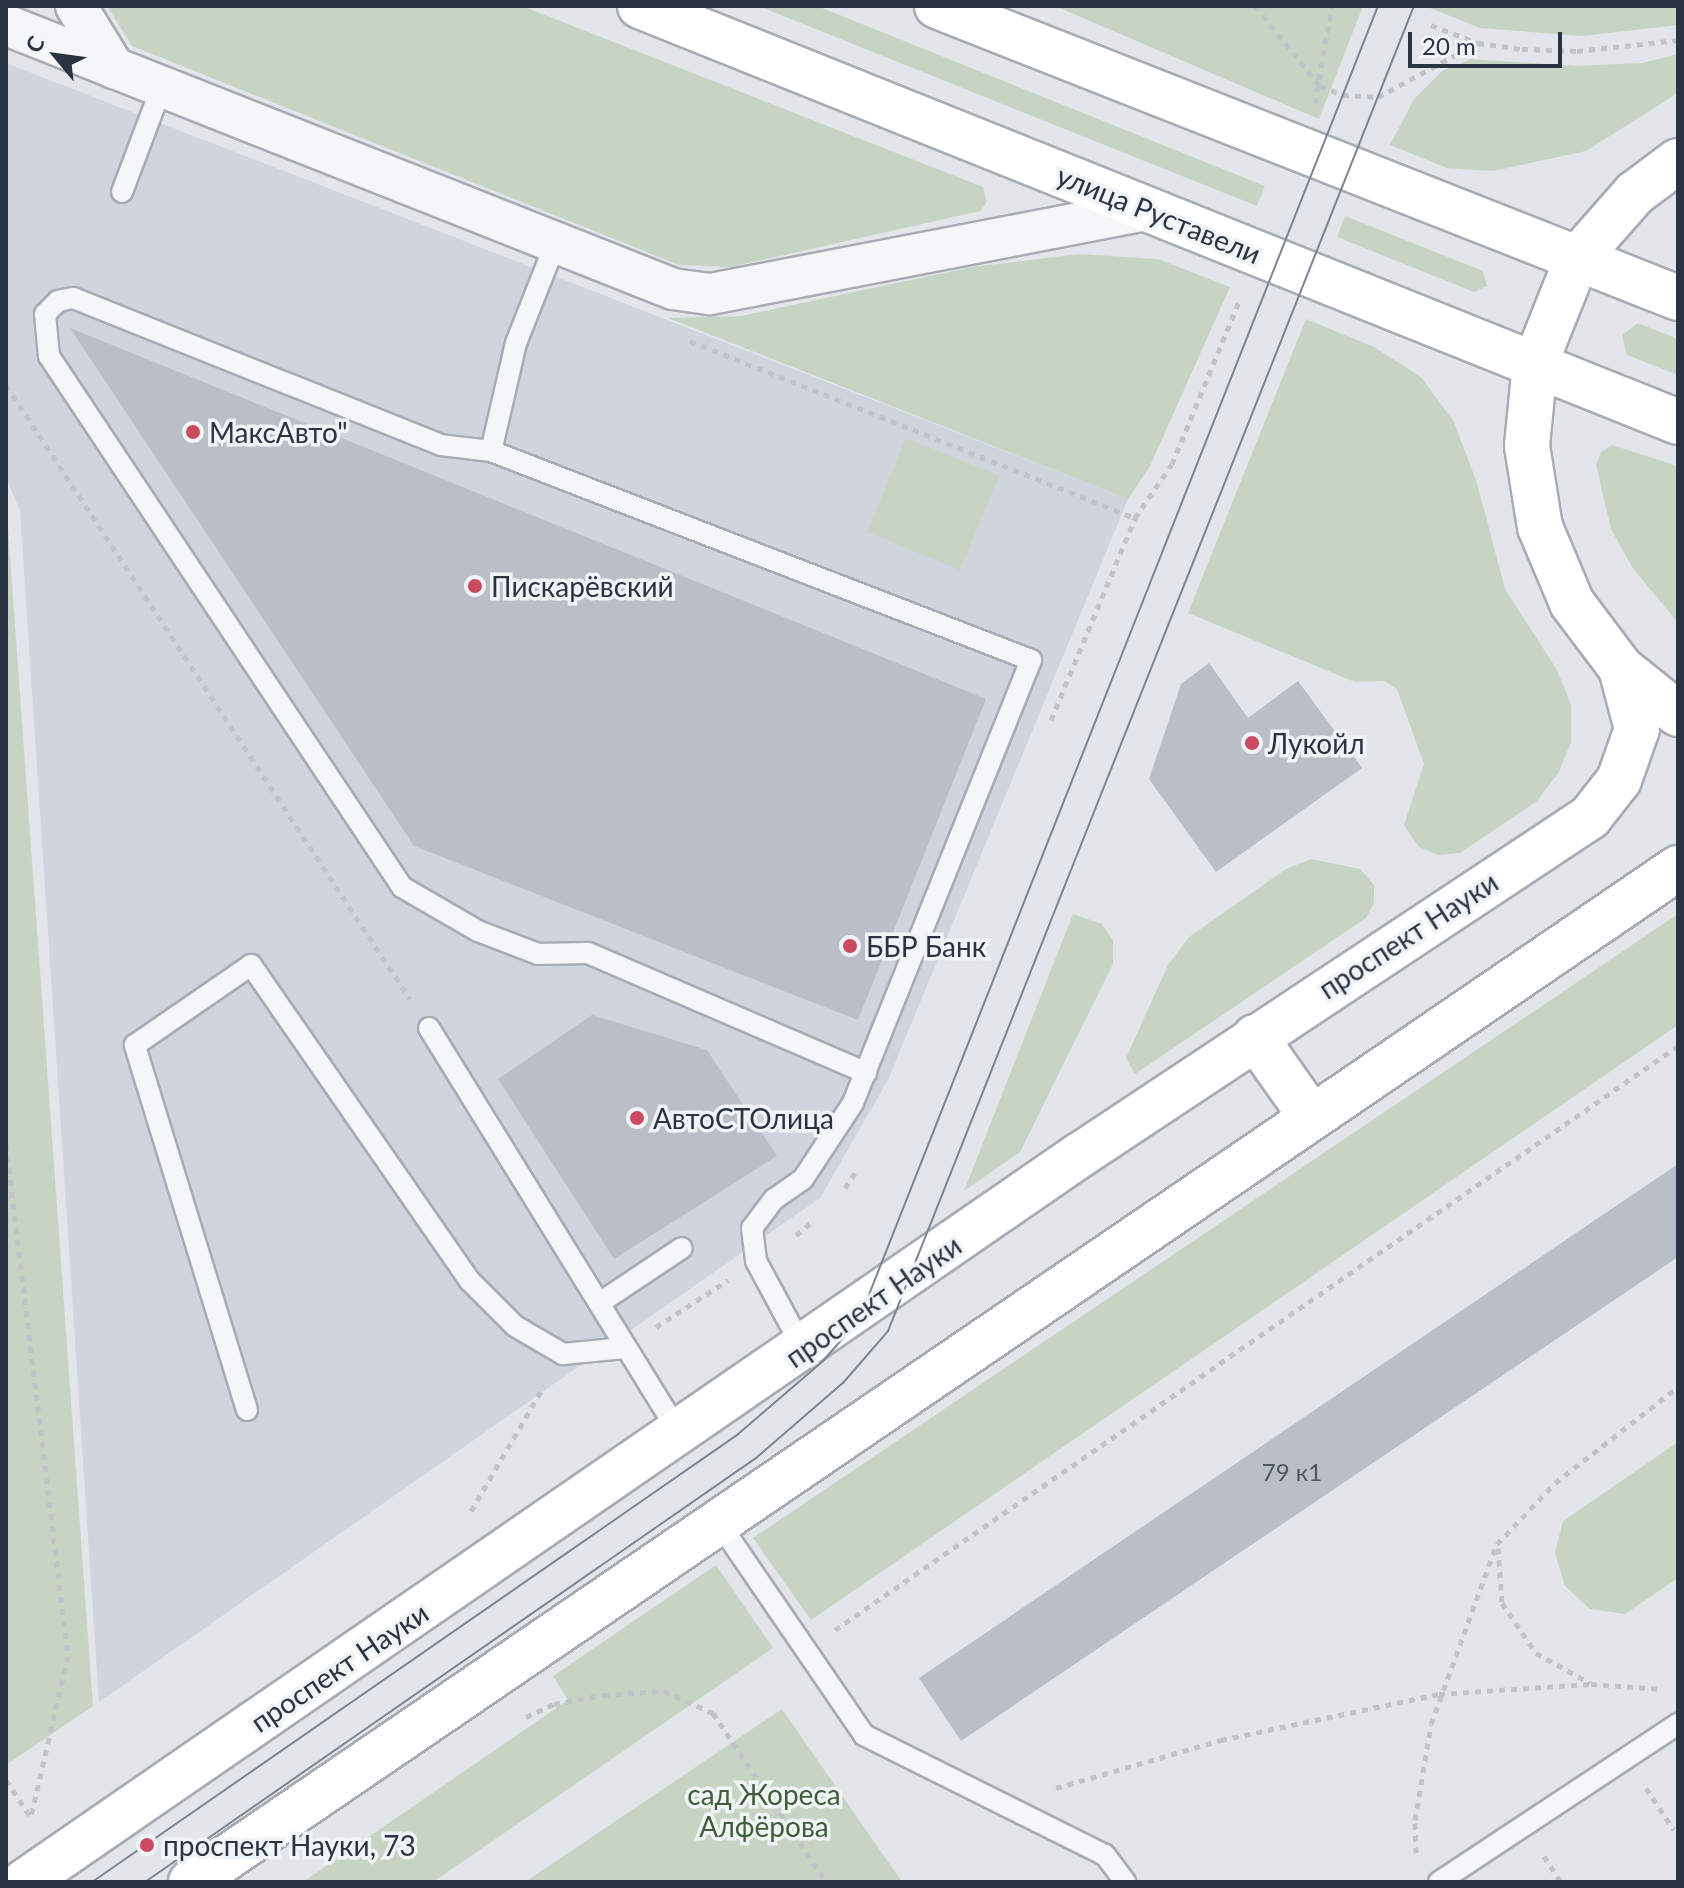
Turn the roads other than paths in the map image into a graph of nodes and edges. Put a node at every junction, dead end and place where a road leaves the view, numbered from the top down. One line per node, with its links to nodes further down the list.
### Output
1 (76, 6): 6 (street)
2 (640, 6): 10 (main road, улица Руставели)
3 (937, 6): 4 (main road)
4 (976, 14): 12 (main road)
5 (6, 25): 6 (street)
6 (114, 68): 7 (street)
7 (162, 86): 9 (lane); 11 (street)
8 (1678, 161): 12 (main road, проспект Науки)
9 (122, 192)
10 (1148, 210): 11 (street); 14 (main road, улица Руставели)
11 (556, 242): 16 (lane)
12 (1577, 259): 13 (main road); 14 (main road, проспект Науки)
13 (1678, 298)
14 (1535, 364): 15 (main road, улица Руставели); 17 (main road, проспект Науки)
15 (1678, 422)
16 (491, 451): 22 (lane); 22 (lane)
17 (1621, 668): 18 (main road, проспект Науки); 21 (main road, проспект Науки)
18 (1678, 714)
19 (1678, 868): 23 (main road)
20 (429, 1028): 25 (lane)
21 (1255, 1037): 23 (main road); 27 (main road, проспект Науки)
22 (866, 1073): 27 (lane)
23 (1310, 1115): 30 (main road)
24 (682, 1248): 25 (lane)
25 (601, 1302): 26 (lane)
26 (625, 1348): 28 (lane); 29 (lane)
27 (804, 1350): 29 (main road, проспект Науки)
28 (247, 1410)
29 (680, 1434): 32 (main road, проспект Науки)
30 (719, 1523): 33 (main road); 34 (lane)
31 (1678, 1724): 35 (lane)
32 (24, 1882)
33 (191, 1882)
34 (1125, 1882)
35 (1439, 1882)

